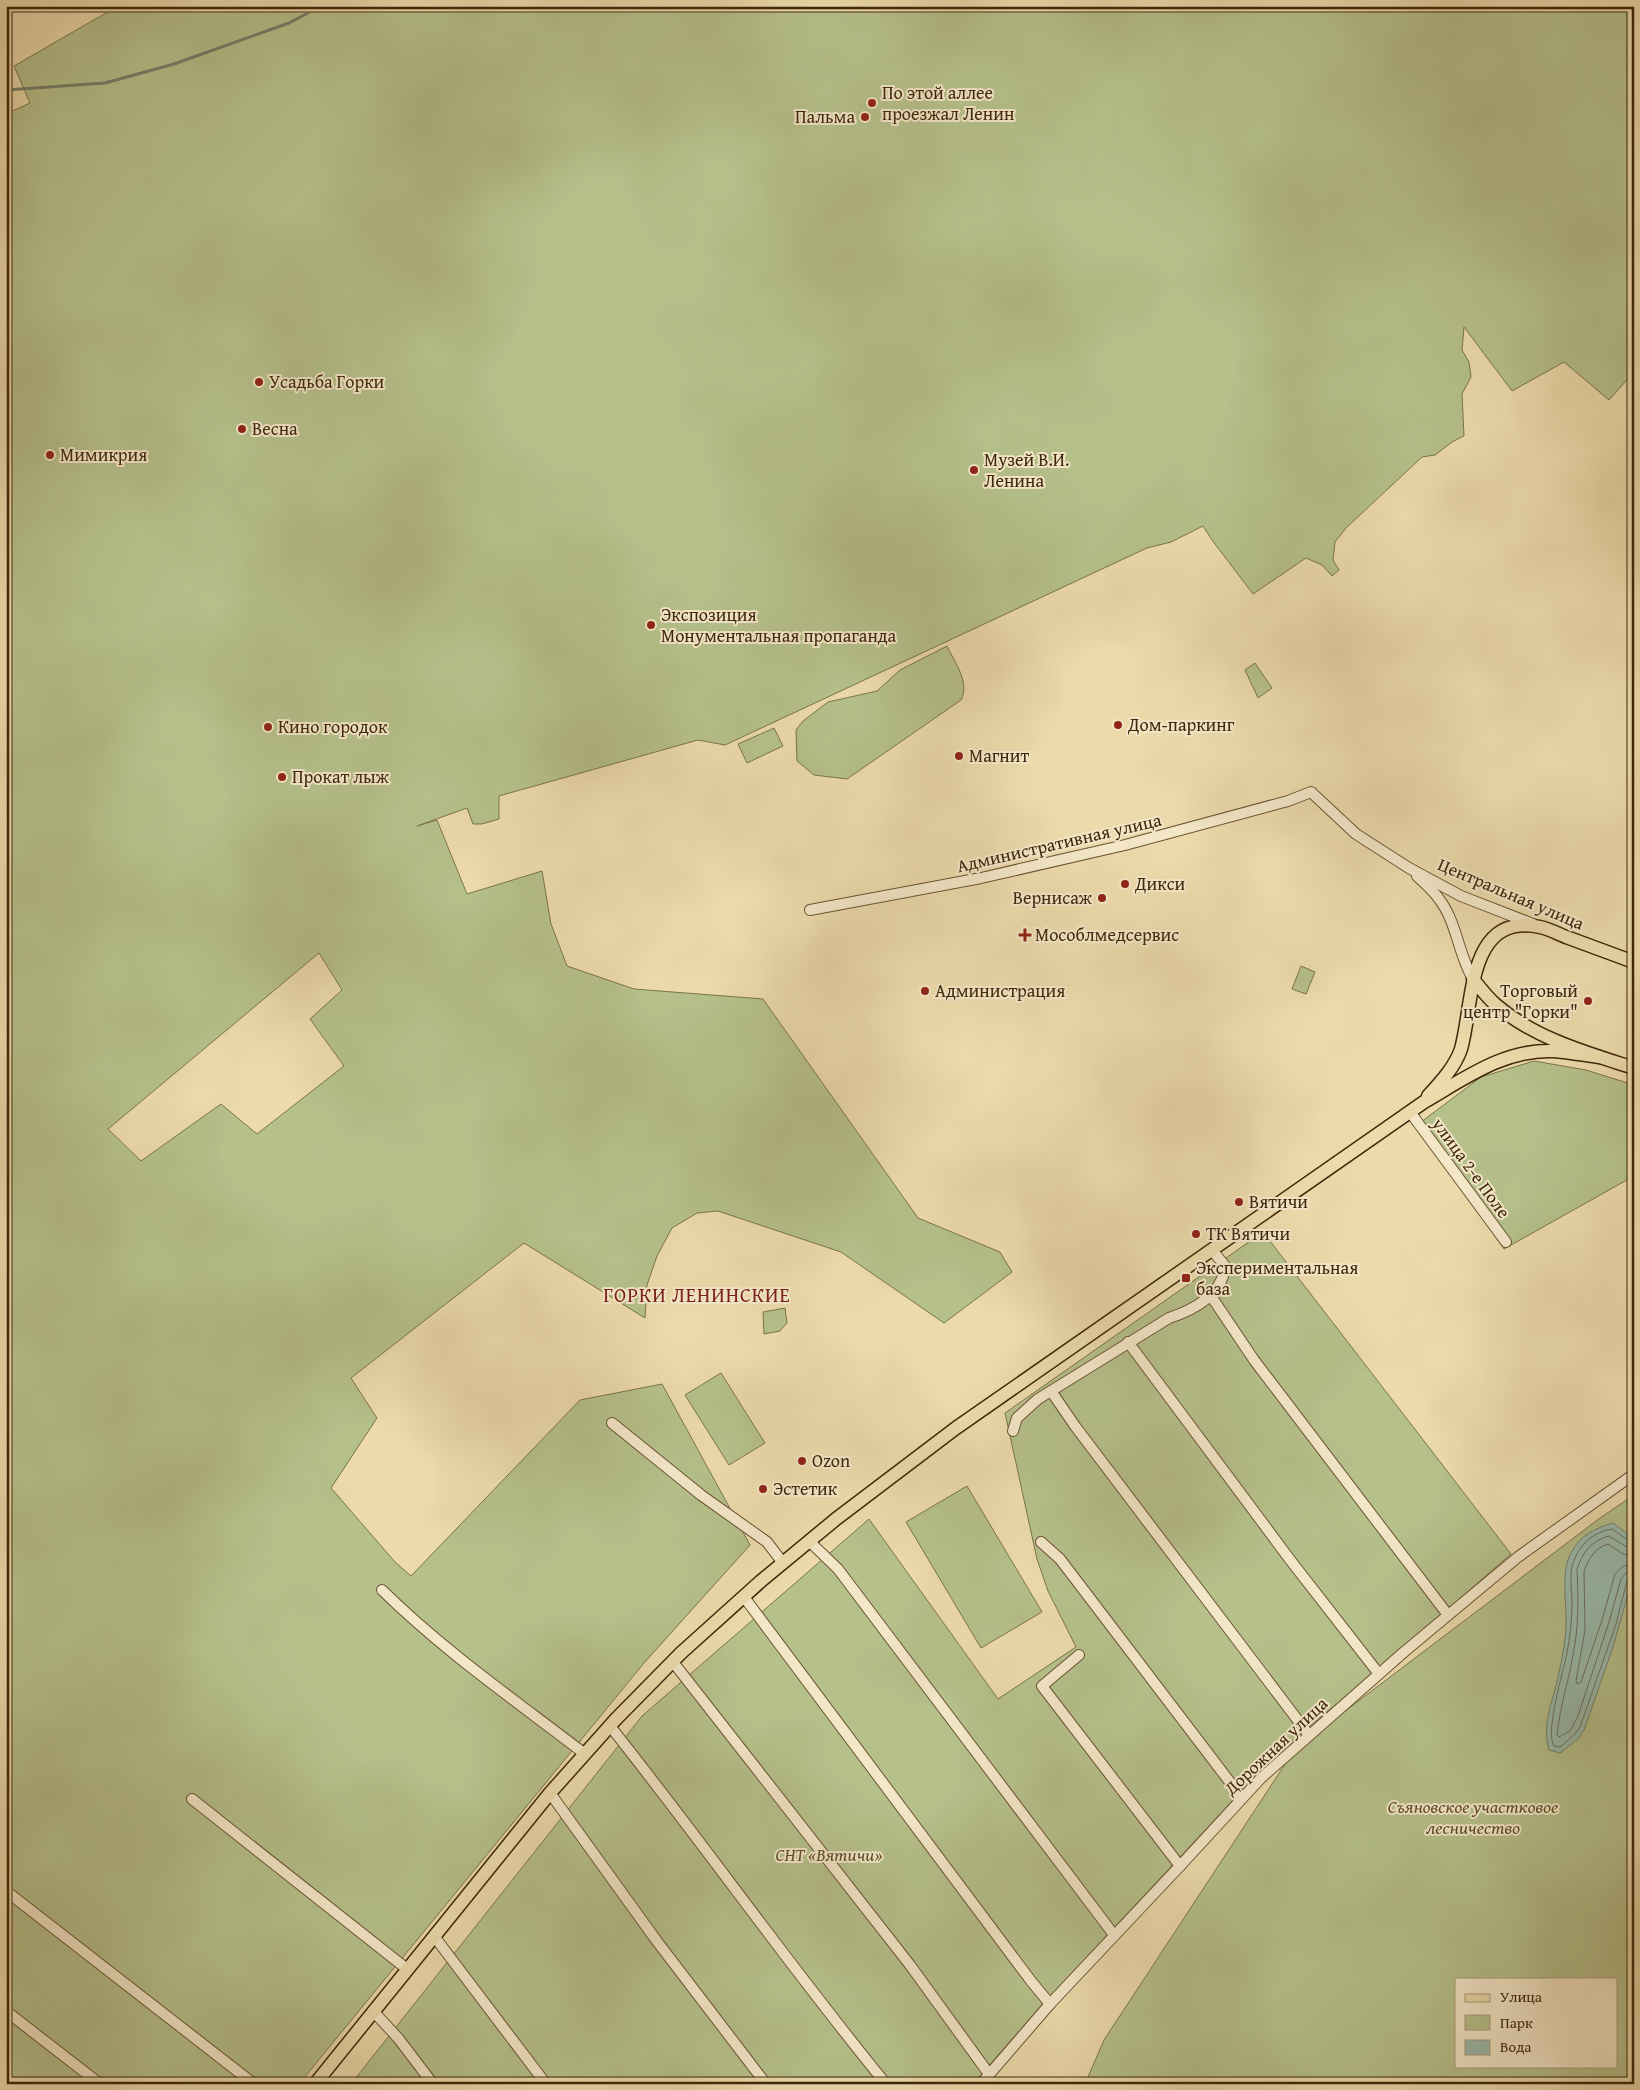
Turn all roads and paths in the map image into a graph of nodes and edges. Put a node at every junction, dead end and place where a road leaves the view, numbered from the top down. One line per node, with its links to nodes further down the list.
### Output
1 (1311, 792): 2 (street, Центральная улица); 3 (street, Административная улица)
2 (1409, 868): 4 (street, Центральная улица); 6 (street)
3 (810, 910)
4 (1540, 927): 5 (main road, Центральная улица); 6 (main road)
5 (1634, 962)
6 (1473, 979): 7 (main road); 9 (main road)
7 (1599, 1057): 8 (main road); 9 (main road)
8 (1634, 1068)
9 (1424, 1102): 10 (main road)
10 (1410, 1112): 11 (street, улица 2-е Поле); 12 (main road)
11 (1506, 1242)
12 (1212, 1250): 13 (street); 19 (main road)
13 (1211, 1296): 14 (street); 24 (street)
14 (1128, 1342): 15 (street); 27 (street)
15 (1050, 1391): 17 (street); 29 (street)
16 (612, 1423): 21 (street)
17 (1012, 1431)
18 (1634, 1474): 24 (street, Дорожная улица)
19 (809, 1541): 21 (main road); 36 (street)
20 (1041, 1542): 32 (street)
21 (783, 1563): 23 (main road)
22 (382, 1590): 30 (street)
23 (744, 1597): 26 (main road); 39 (street)
24 (1448, 1615): 27 (street, Дорожная улица)
25 (1079, 1655): 34 (street)
26 (673, 1662): 28 (main road); 42 (street)
27 (1379, 1674): 29 (street, Дорожная улица)
28 (610, 1726): 30 (main road); 49 (street)
29 (1309, 1735): 32 (street, Дорожная улица)
30 (585, 1754): 31 (main road)
31 (550, 1793): 37 (main road); 48 (street)
32 (1242, 1798): 34 (street, Дорожная улица)
33 (192, 1799): 38 (street)
34 (1180, 1866): 36 (street, Дорожная улица)
35 (6, 1891): 44 (street)
36 (1114, 1934): 39 (street, Дорожная улица)
37 (434, 1936): 38 (main road); 47 (street)
38 (407, 1969): 41 (main road)
39 (1050, 2004): 42 (street, Дорожная улица)
40 (6, 2011): 43 (street)
41 (373, 2011): 45 (main road); 46 (street)
42 (989, 2074): 50 (street, Дорожная улица)
43 (100, 2084)
44 (254, 2084)
45 (315, 2084)
46 (433, 2084)
47 (546, 2084)
48 (766, 2084)
49 (886, 2084)
50 (981, 2084)

